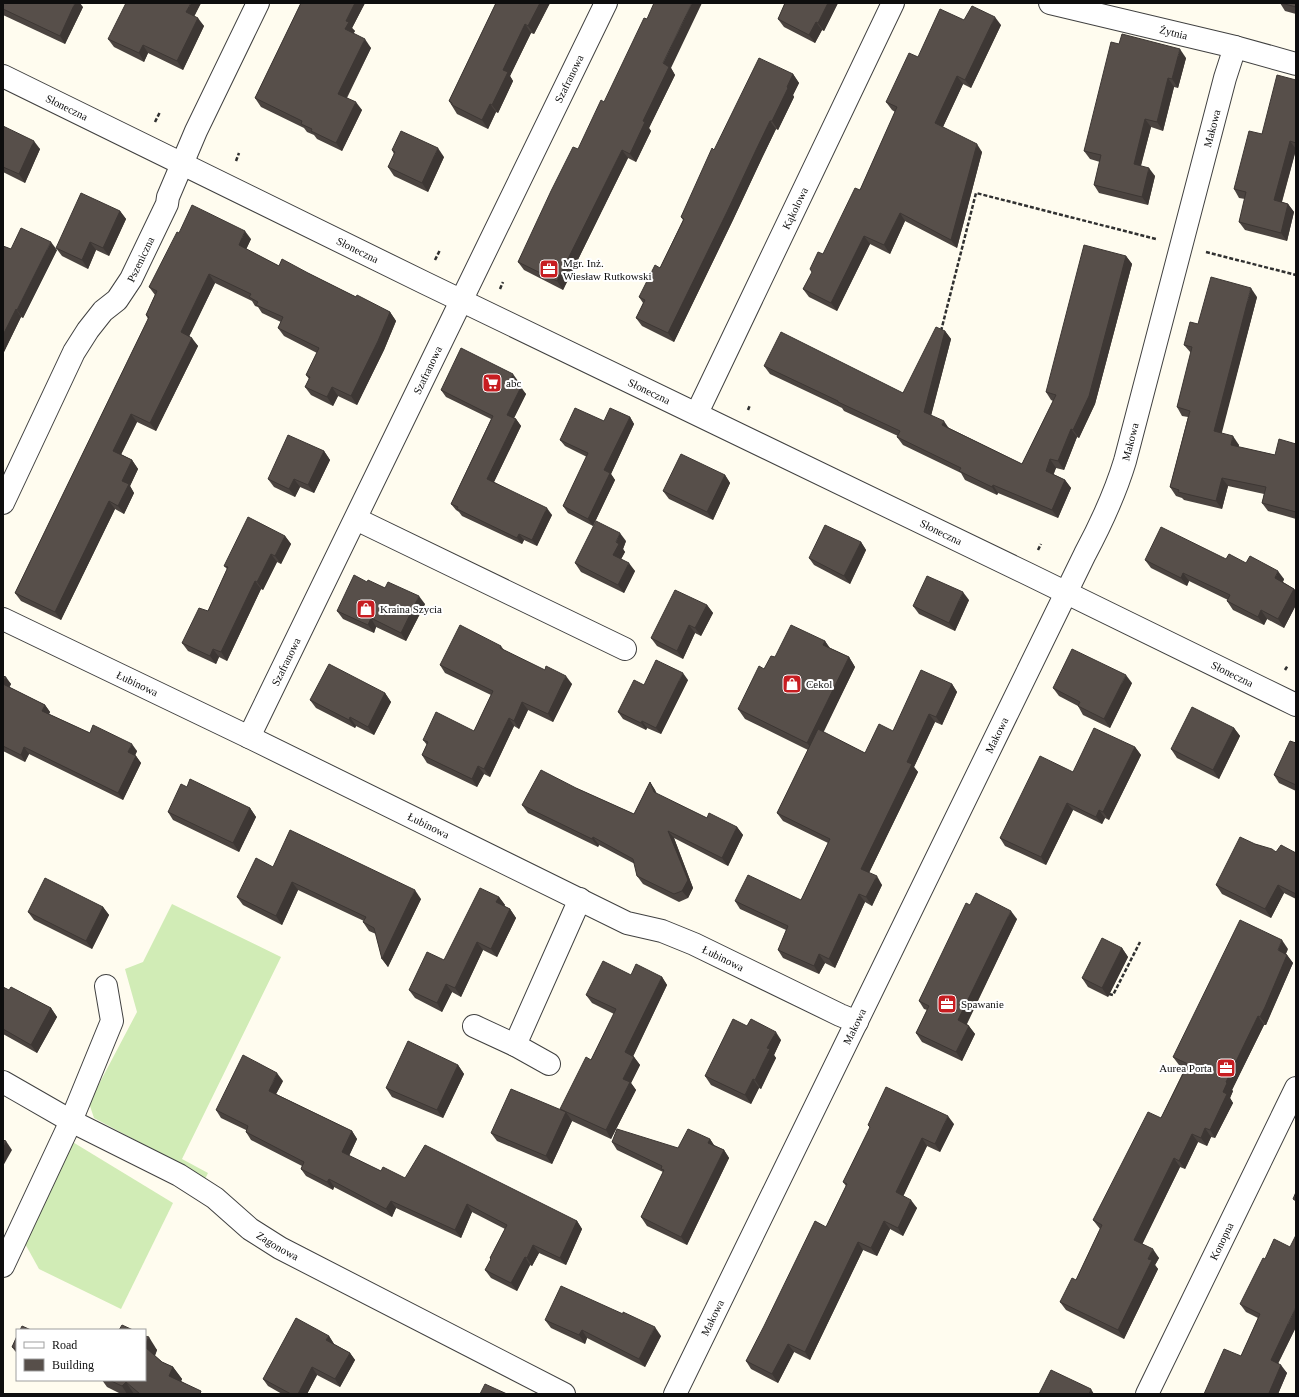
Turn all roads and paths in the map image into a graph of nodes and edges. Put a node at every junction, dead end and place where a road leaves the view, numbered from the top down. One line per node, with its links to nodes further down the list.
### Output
1 (258, 3): 8 (street, Pszeniczna)
2 (606, 3): 11 (street, Szafranowa)
3 (893, 3): 13 (street, Kąkolowa)
4 (1050, 3): 5 (street, Żytnia)
5 (1235, 47): 6 (street, Żytnia); 9 (street, Makowa)
6 (1296, 64)
7 (3, 76): 8 (street, Słoneczna)
8 (183, 163): 11 (street, Słoneczna); 14 (street, Pszeniczna)
9 (1181, 246): 10 (path); 12 (path); 16 (street, Makowa)
10 (1296, 275)
11 (461, 300): 13 (street, Słoneczna); 15 (street, Szafranowa)
12 (939, 338)
13 (697, 413): 16 (street, Słoneczna)
14 (3, 503)
15 (356, 519): 18 (street); 20 (street, Szafranowa)
16 (1066, 592): 19 (street, Słoneczna); 25 (street, Makowa)
17 (3, 619): 20 (street, Łubinowa)
18 (625, 649)
19 (1296, 705)
20 (249, 737): 21 (street, Łubinowa)
21 (580, 900): 25 (street, Łubinowa); 27 (street)
22 (1140, 942): 24 (path)
23 (106, 986): 31 (street)
24 (1109, 994)
25 (857, 1022): 34 (street, Makowa)
26 (474, 1026): 27 (street)
27 (515, 1045): 28 (street)
28 (549, 1064)
29 (3, 1082): 31 (street, Zagonowa)
30 (1296, 1088): 35 (street, Konopna)
31 (71, 1121): 32 (street); 33 (street, Zagonowa)
32 (3, 1266)
33 (564, 1394)
34 (675, 1394)
35 (1147, 1394)

